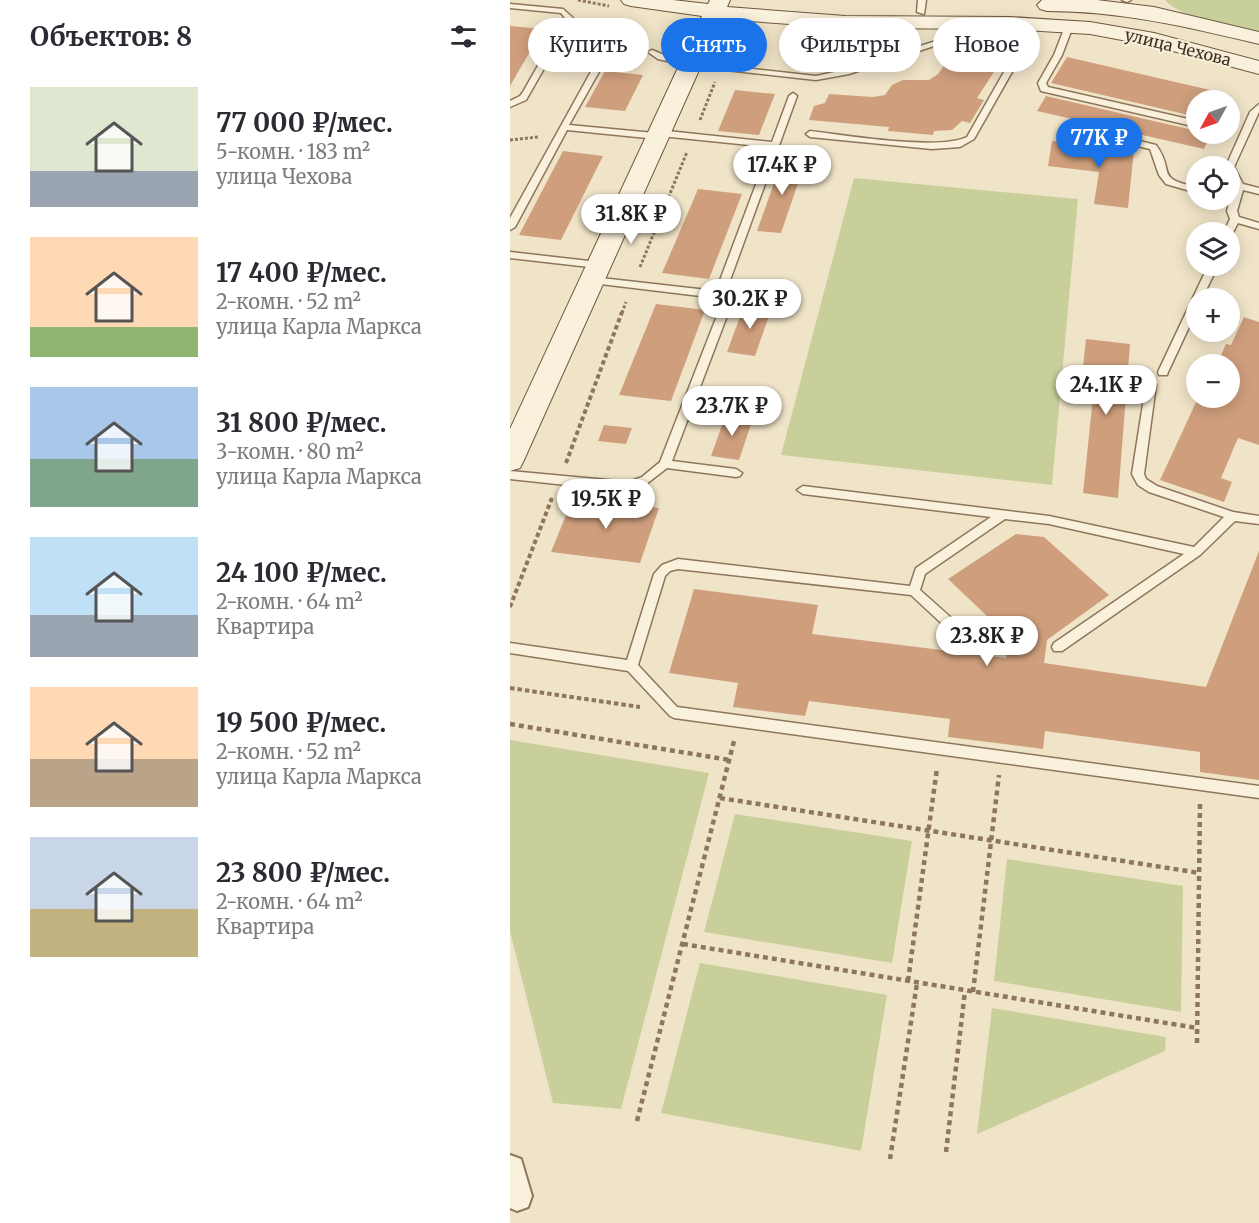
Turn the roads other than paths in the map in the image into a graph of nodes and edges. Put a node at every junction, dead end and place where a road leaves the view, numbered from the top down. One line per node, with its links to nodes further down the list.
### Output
1 (631, 0): 2 (main road, улица Чехова)
2 (718, 4): 4 (main road, улица Чехова); 5 (main road); 6 (main road, улица Чехова)
3 (510, 6): 22 (lane)
4 (926, 8): 10 (main road); 13 (main road, улица Чехова)
5 (711, 18)
6 (933, 22)
7 (1040, 24): 8 (main road, улица Чехова)
8 (1070, 26): 9 (main road, улица Чехова); 24 (lane)
9 (1092, 28): 15 (main road, улица Чехова); 20 (main road)
10 (1259, 38)
11 (933, 44): 18 (lane)
12 (652, 52): 14 (lane)
13 (1259, 52)
14 (661, 56)
15 (1259, 68)
16 (595, 72): 25 (lane)
17 (685, 72): 28 (main road)
18 (753, 72)
19 (1008, 72): 27 (lane)
20 (1259, 82)
21 (793, 96): 29 (lane)
22 (510, 104)
23 (1259, 107): 30 (lane)
24 (1186, 121)
25 (564, 127): 28 (lane); 38 (lane)
26 (1072, 128): 32 (lane)
27 (810, 134)
28 (657, 135): 29 (lane); 40 (main road)
29 (774, 145): 41 (lane)
30 (1233, 156)
31 (1240, 186): 33 (lane)
32 (1186, 187)
33 (1259, 191)
34 (1232, 210): 35 (lane)
35 (1235, 219): 36 (lane); 37 (lane)
36 (1233, 222)
37 (1259, 226)
38 (510, 227)
39 (510, 255): 40 (lane)
40 (595, 273): 41 (lane); 45 (main road)
41 (720, 295): 46 (lane)
42 (1186, 322): 43 (lane)
43 (1162, 372)
44 (1151, 385): 51 (lane)
45 (510, 460)
46 (665, 464): 47 (lane); 48 (lane)
47 (736, 473)
48 (510, 475)
49 (803, 490): 50 (lane)
50 (1004, 514): 53 (lane); 54 (lane)
51 (1233, 516): 52 (lane); 53 (lane)
52 (1259, 520)
53 (1196, 552): 56 (lane)
54 (914, 591): 55 (lane); 58 (lane)
55 (971, 643)
56 (1058, 647)
57 (510, 648): 58 (lane)
58 (631, 666): 59 (lane)
59 (1259, 792)

